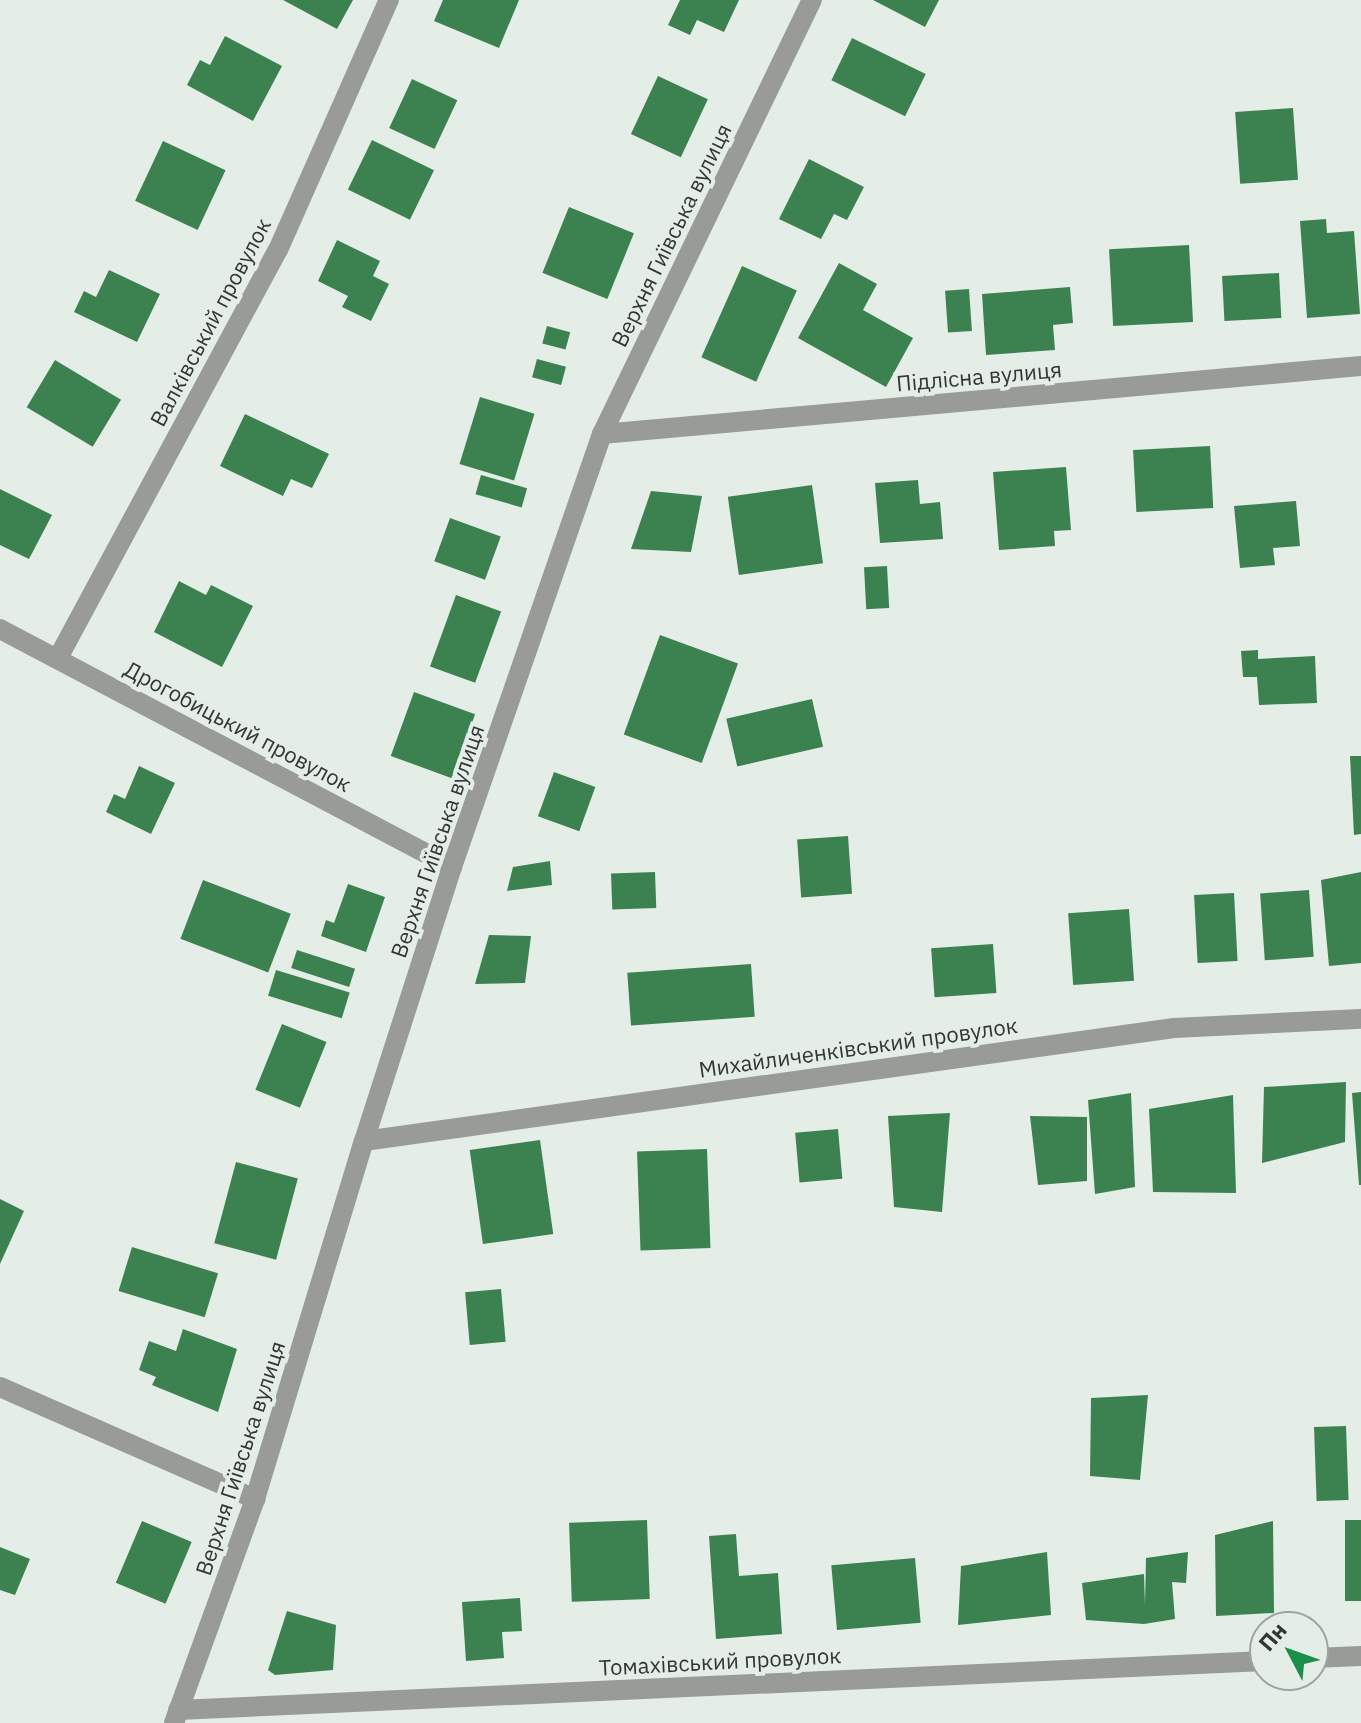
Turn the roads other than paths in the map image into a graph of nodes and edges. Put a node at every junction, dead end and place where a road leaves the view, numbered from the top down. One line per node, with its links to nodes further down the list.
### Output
1 (389, 0): 6 (street, Валківський провулок)
2 (812, 0): 4 (street, Верхня Гиївська вулиця)
3 (1361, 366): 4 (street, Підлісна вулиця)
4 (602, 434): 7 (street, Верхня Гиївська вулиця)
5 (0, 629): 6 (street, Дрогобицький провулок)
6 (58, 658): 7 (street, Дрогобицький провулок)
7 (452, 867): 9 (street, Верхня Гиївська вулиця)
8 (1361, 1019): 9 (street, Михайличенківський провулок)
9 (364, 1141): 11 (street, Верхня Гиївська вулиця)
10 (0, 1387): 11 (street)
11 (255, 1499): 15 (street, Верхня Гиївська вулиця)
12 (1361, 1656): 13 (street)
13 (1329, 1657)
14 (1249, 1662): 15 (street, Томахівський провулок)
15 (176, 1717)

